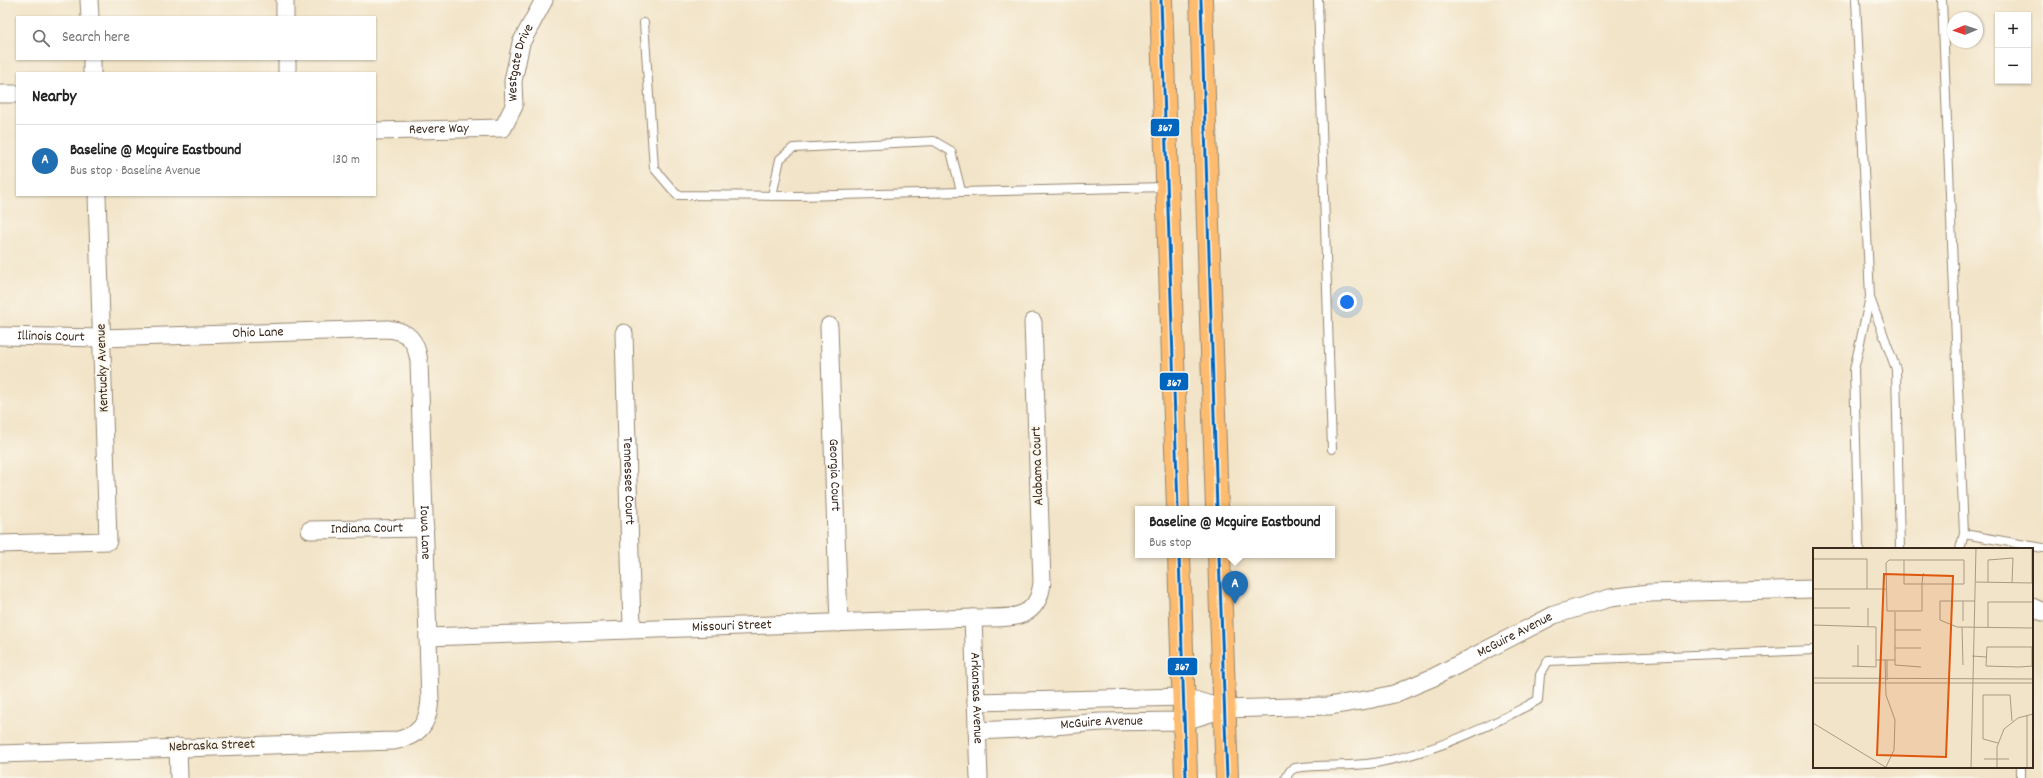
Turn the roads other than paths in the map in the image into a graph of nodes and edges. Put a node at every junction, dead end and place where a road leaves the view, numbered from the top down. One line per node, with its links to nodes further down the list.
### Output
1 (89, 0): 9 (street)
2 (285, 0): 10 (street)
3 (544, 0): 18 (street, Westgate Drive)
4 (1161, 0): 20 (main road)
5 (1201, 0): 33 (main road)
6 (1318, 0): 31 (lane)
7 (1856, 0): 24 (lane)
8 (1942, 0): 36 (lane)
9 (90, 16)
10 (285, 16)
11 (644, 22): 23 (lane)
12 (92, 60): 14 (street)
13 (286, 60): 15 (street)
14 (92, 72)
15 (287, 72)
16 (0, 94): 17 (street)
17 (16, 94)
18 (503, 128): 19 (street, Revere Way)
19 (376, 131)
20 (1167, 187): 21 (lane); 32 (main road)
21 (962, 191): 23 (lane); 23 (lane)
22 (96, 196): 29 (street, Kentucky Avenue)
23 (772, 196)
24 (1870, 297): 38 (lane); 39 (lane)
25 (1034, 322): 46 (street, Alabama Court)
26 (829, 326): 49 (street, Georgia Court)
27 (624, 333): 50 (street, Tennessee Court)
28 (0, 336): 29 (street, Illinois Court)
29 (102, 338): 30 (street, Ohio Lane); 37 (street, Kentucky Avenue)
30 (411, 338): 34 (street, Iowa Lane)
31 (1332, 449)
32 (1178, 506)
33 (1217, 506)
34 (424, 528): 35 (street, Indiana Court); 51 (street, Iowa Lane)
35 (310, 530)
36 (1964, 534): 40 (lane); 41 (lane)
37 (0, 544)
38 (1859, 548)
39 (1900, 548)
40 (1960, 548)
41 (2043, 548)
42 (1179, 558): 53 (main road)
43 (1219, 558): 55 (main road)
44 (1813, 589): 55 (street, McGuire Avenue)
45 (2033, 607): 47 (street)
46 (1034, 608): 48 (street, Missouri Street)
47 (2043, 612)
48 (973, 618): 49 (street, Missouri Street); 54 (street, Arkansas Avenue)
49 (839, 623): 50 (street, Missouri Street)
50 (632, 629): 51 (street, Missouri Street)
51 (428, 637): 57 (street, Iowa Lane)
52 (1813, 650): 66 (lane)
53 (1184, 697): 54 (street, McGuire Avenue); 55 (street, McGuire Avenue); 56 (main road)
54 (976, 702): 58 (street, Arkansas Avenue)
55 (1224, 709): 56 (street, McGuire Avenue); 65 (main road)
56 (1185, 721): 58 (street, McGuire Avenue); 64 (main road)
57 (421, 728): 59 (street, Nebraska Street)
58 (977, 731): 63 (street, Arkansas Avenue)
59 (178, 747): 60 (street, Nebraska Street); 62 (street)
60 (0, 754)
61 (2022, 768): 67 (lane)
62 (180, 778)
63 (979, 778)
64 (1186, 778)
65 (1227, 778)
66 (1286, 778)
67 (2021, 778)

